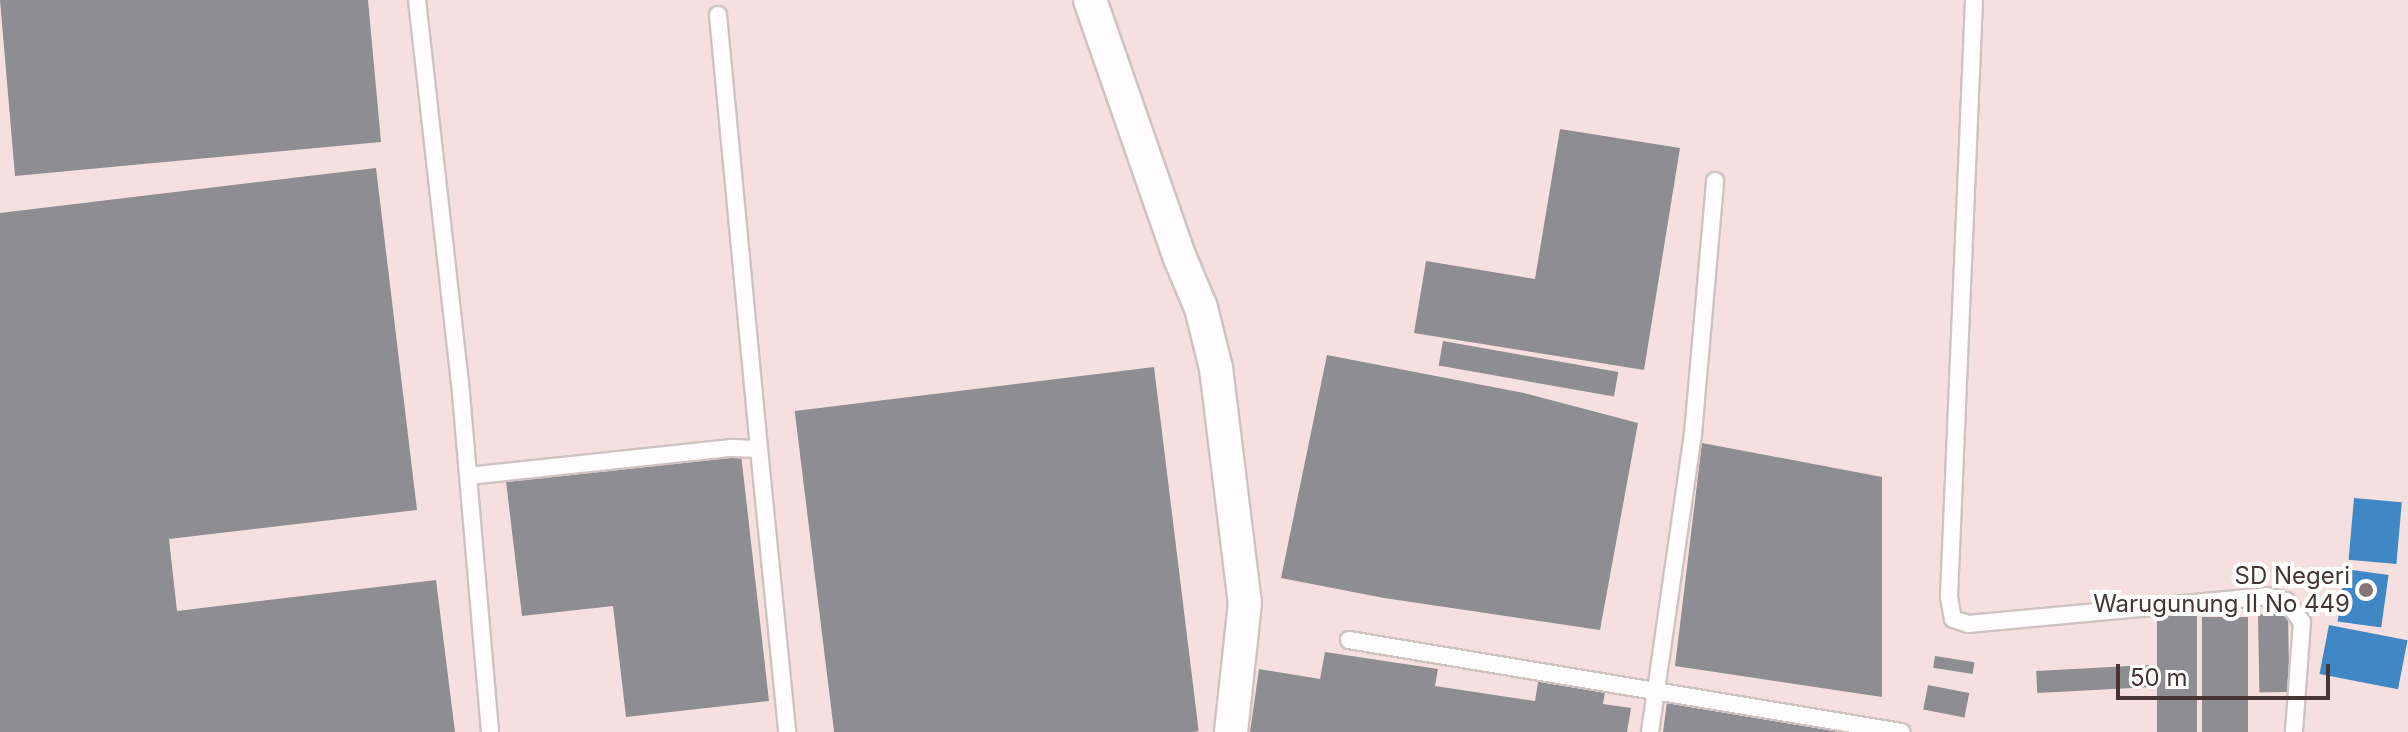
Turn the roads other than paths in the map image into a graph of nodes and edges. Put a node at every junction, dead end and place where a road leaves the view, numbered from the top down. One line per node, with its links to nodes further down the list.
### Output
1 (417, 0): 7 (lane)
2 (1090, 0): 12 (street)
3 (1974, 0): 15 (lane)
4 (718, 15): 6 (lane)
5 (1715, 181): 9 (lane)
6 (759, 449): 7 (lane); 11 (lane)
7 (468, 476): 10 (lane)
8 (1349, 640): 9 (lane)
9 (1656, 688): 13 (lane); 14 (lane)
10 (490, 732)
11 (787, 732)
12 (1231, 732)
13 (1650, 732)
14 (1901, 732)
15 (2294, 732)

